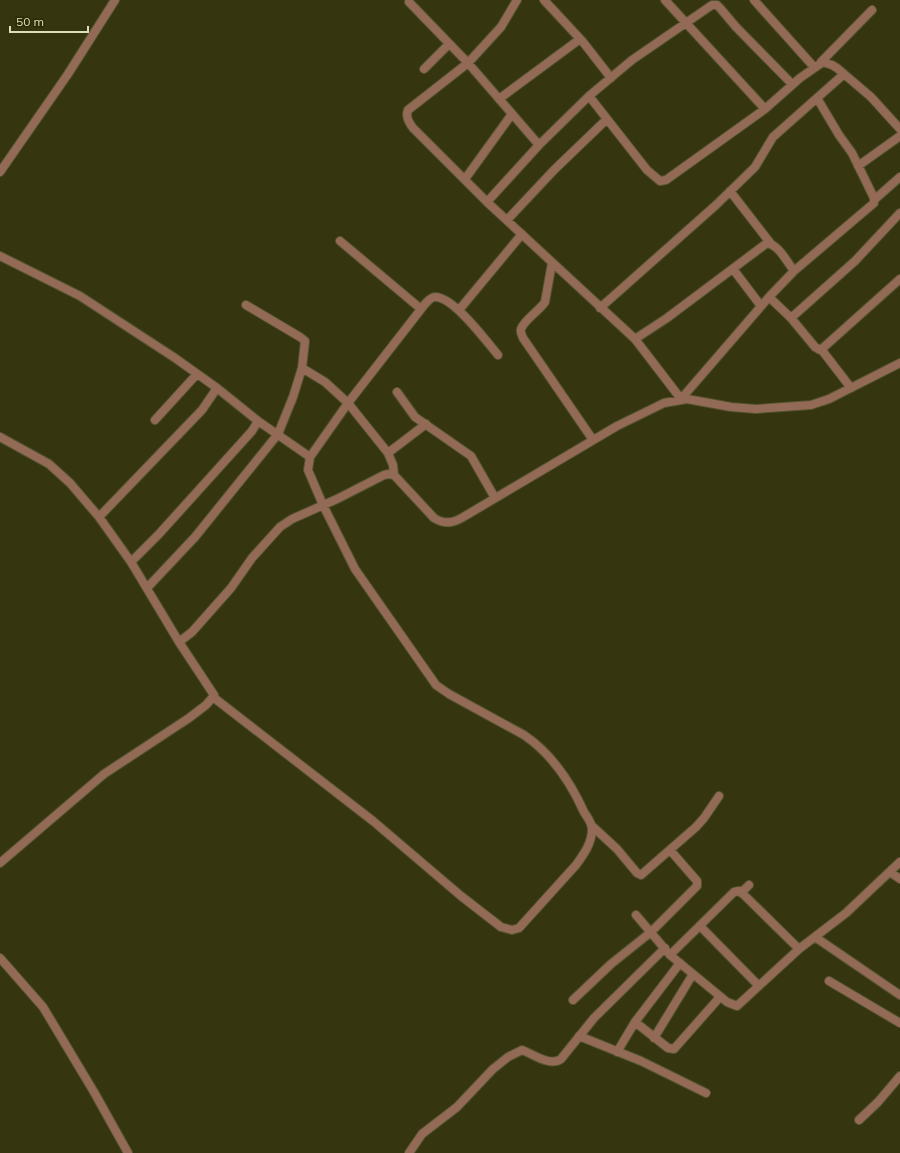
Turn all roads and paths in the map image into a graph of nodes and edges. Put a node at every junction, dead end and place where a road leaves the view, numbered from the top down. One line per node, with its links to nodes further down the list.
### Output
1 (115, 0): 28 (street)
2 (517, 0): 12 (street)
3 (544, 0): 9 (street)
4 (665, 0): 8 (street)
5 (754, 0): 13 (street)
6 (409, 2): 10 (street)
7 (872, 10): 11 (street)
8 (686, 22): 16 (street); 17 (street); 21 (street)
9 (580, 39): 16 (street); 20 (street)
10 (449, 44): 12 (street); 14 (street)
11 (821, 62): 13 (street); 15 (street)
12 (468, 64): 20 (street); 30 (street)
13 (814, 67): 17 (street)
14 (424, 69)
15 (844, 74): 19 (street); 24 (street)
16 (611, 78): 18 (street)
17 (792, 84): 21 (street)
18 (589, 96): 23 (street); 26 (street)
19 (817, 98): 27 (street); 31 (street)
20 (499, 99): 22 (street)
21 (765, 109): 23 (street)
22 (512, 114): 26 (street); 30 (street)
23 (607, 118): 35 (street)
24 (900, 129)
25 (900, 136): 27 (street)
26 (538, 145): 33 (street)
27 (858, 166): 32 (street)
28 (0, 172)
29 (900, 177): 32 (street)
30 (465, 179): 33 (street)
31 (730, 191): 38 (street); 47 (street)
32 (874, 200): 42 (street)
33 (487, 202): 35 (street)
34 (900, 213): 50 (street)
35 (507, 220): 36 (street)
36 (522, 234): 40 (street); 49 (street)
37 (340, 241): 48 (street)
38 (771, 244): 41 (street); 42 (street)
39 (0, 256): 56 (street)
40 (552, 262): 47 (street); 67 (street)
41 (733, 269): 46 (street); 51 (street)
42 (794, 271): 44 (street)
43 (900, 279): 52 (street)
44 (769, 297): 46 (street); 50 (street)
45 (246, 305): 55 (street)
46 (761, 306): 60 (street)
47 (600, 308): 51 (street)
48 (421, 309): 49 (street); 61 (street)
49 (459, 310): 53 (street)
50 (791, 318): 52 (street)
51 (635, 339): 60 (street)
52 (821, 349): 58 (street)
53 (498, 355)
54 (900, 363): 58 (street)
55 (302, 368): 61 (street); 65 (street)
56 (197, 374): 57 (street); 62 (street)
57 (217, 388): 63 (street); 73 (street)
58 (851, 388): 60 (street)
59 (397, 392): 64 (street)
60 (681, 399): 67 (street)
61 (348, 403): 68 (street); 69 (street)
62 (155, 420)
63 (258, 421): 65 (street); 74 (street)
64 (426, 424): 68 (street); 71 (street)
65 (278, 434): 69 (street); 75 (street)
66 (0, 437): 73 (street)
67 (593, 440): 71 (street)
68 (388, 452): 70 (street)
69 (310, 457): 72 (street)
70 (394, 476): 71 (street); 72 (street)
71 (496, 498)
72 (323, 505): 76 (street); 79 (street)
73 (99, 517): 74 (street)
74 (131, 562): 75 (street)
75 (147, 588): 76 (street)
76 (179, 642): 77 (street)
77 (213, 698): 79 (street); 82 (street)
78 (719, 796): 80 (street)
79 (592, 826): 80 (street)
80 (670, 850): 89 (street)
81 (900, 862): 83 (street)
82 (0, 863)
83 (890, 872): 84 (street); 90 (street)
84 (900, 879)
85 (749, 885): 86 (street)
86 (741, 892): 88 (street); 91 (street)
87 (636, 914): 89 (street)
88 (700, 926): 92 (street); 97 (street)
89 (651, 932): 92 (street); 100 (street)
90 (815, 937): 91 (street); 98 (street)
91 (799, 949): 97 (street)
92 (667, 951): 94 (street); 103 (street)
93 (0, 958): 109 (street)
94 (680, 963): 95 (street); 101 (street)
95 (693, 974): 99 (street); 104 (street)
96 (829, 981): 102 (street)
97 (759, 986): 99 (street)
98 (900, 995)
99 (720, 997): 104 (street)
100 (573, 1000)
101 (635, 1022): 104 (street); 105 (street)
102 (900, 1023)
103 (579, 1036): 105 (street); 110 (street)
104 (654, 1038)
105 (617, 1052): 107 (street)
106 (900, 1076): 108 (street)
107 (706, 1093)
108 (859, 1120)
109 (128, 1153)
110 (409, 1153)

